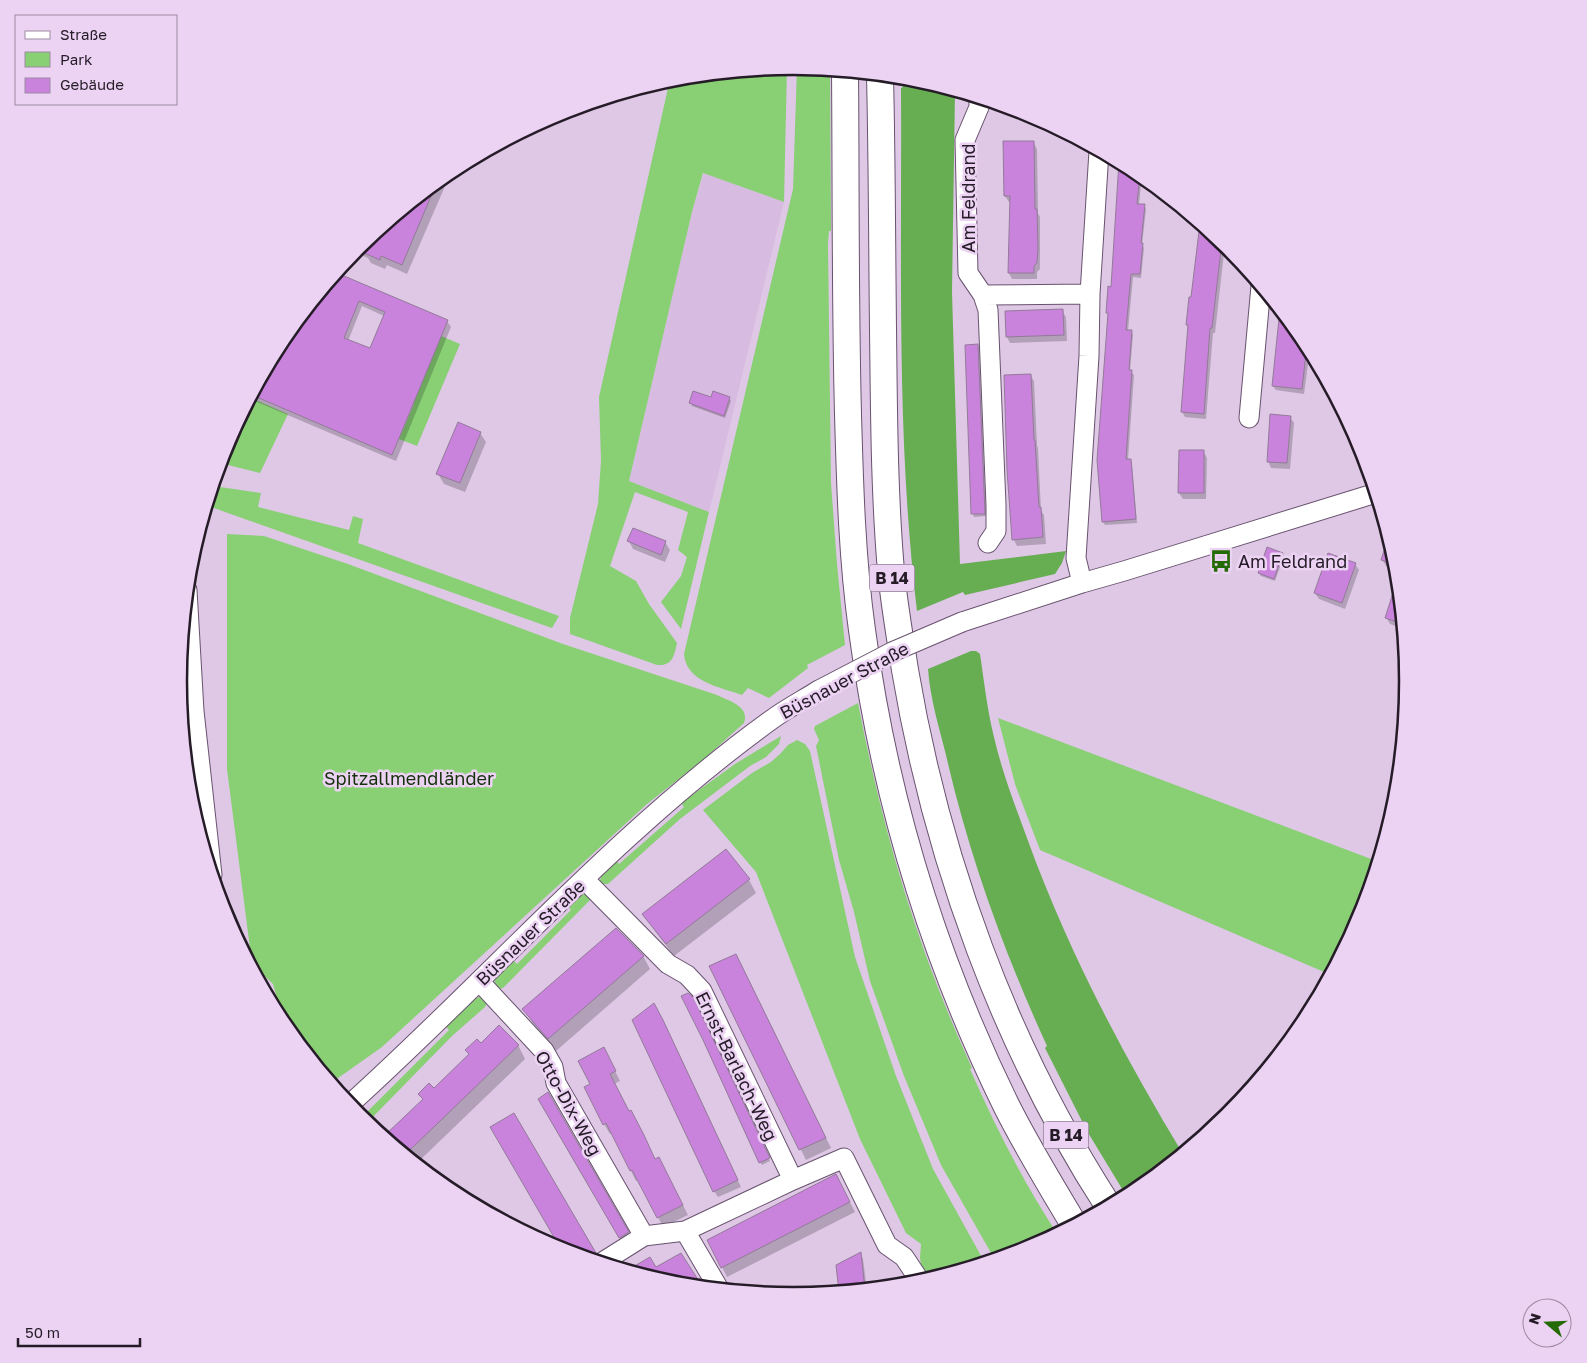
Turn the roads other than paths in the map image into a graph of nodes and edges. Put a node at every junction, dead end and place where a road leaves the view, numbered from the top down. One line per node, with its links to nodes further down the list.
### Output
1 (844, 77): 19 (highway, B 14)
2 (880, 81): 18 (highway, B 14)
3 (979, 104): 6 (street, Am Feldrand)
4 (1099, 157): 5 (street)
5 (1090, 294): 6 (street); 11 (street)
6 (983, 295): 10 (street, Am Feldrand)
7 (1260, 295): 8 (street)
8 (1249, 418)
9 (1370, 495): 11 (street, Büsnauer Straße)
10 (988, 544)
11 (1082, 583): 14 (street, Büsnauer Straße, bridge)
12 (189, 632): 13 (street)
13 (208, 837)
14 (584, 879): 15 (street, Büsnauer Straße); 17 (street, Ernst-Barlach-Weg)
15 (479, 981): 16 (street, Büsnauer Straße); 21 (street, Otto-Dix-Weg)
16 (355, 1099)
17 (793, 1180): 20 (street); 23 (street)
18 (1106, 1201)
19 (1072, 1220)
20 (685, 1231): 21 (street); 24 (street)
21 (644, 1236): 22 (street)
22 (609, 1259)
23 (916, 1275)
24 (716, 1283)

